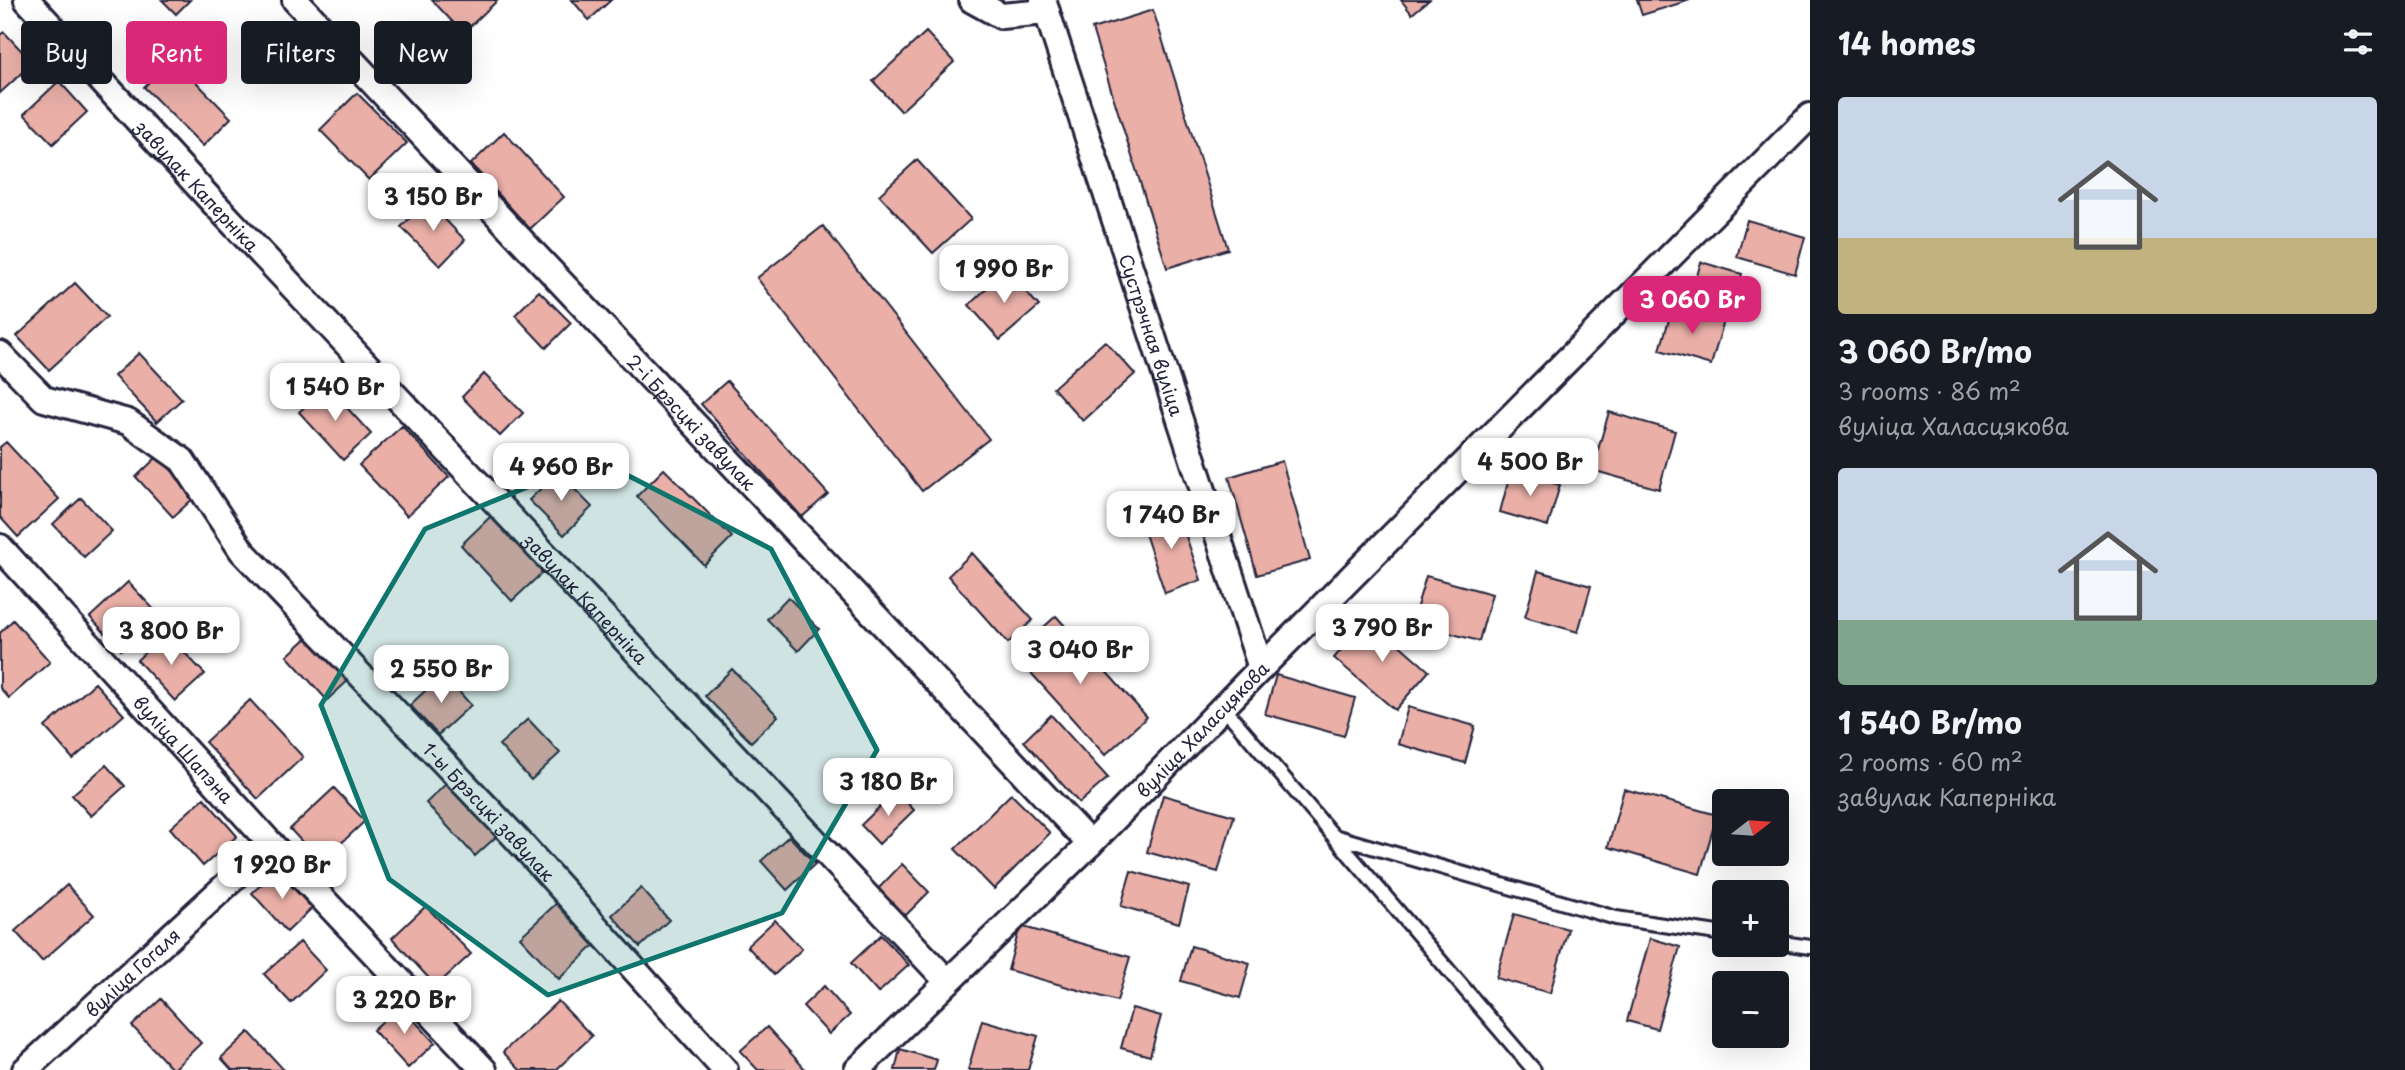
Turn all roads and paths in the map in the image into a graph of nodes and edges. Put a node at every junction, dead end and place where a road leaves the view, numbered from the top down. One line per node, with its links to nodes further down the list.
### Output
1 (27, 0): 16 (street, завулак Каперніка)
2 (295, 0): 12 (street, 2-і Брэсцкі завулак)
3 (972, 0): 4 (street)
4 (1045, 6): 8 (street, Сустрэчная вуліца)
5 (1810, 116): 8 (street, вуліца Халасцякова)
6 (0, 354): 19 (street, 1-ы Брэсцкі завулак)
7 (0, 547): 11 (street, вуліца Шапэна)
8 (1261, 668): 9 (street, вуліца Халасцякова)
9 (1223, 707): 10 (lane); 12 (street, вуліца Халасцякова)
10 (1334, 836): 13 (lane); 21 (lane)
11 (271, 844): 17 (street, вуліца Гогаля); 18 (street, вуліца Шапэна)
12 (1090, 844): 16 (street, вуліца Халасцякова)
13 (1712, 932)
14 (1789, 944): 15 (lane)
15 (1810, 947)
16 (947, 981): 20 (street, вуліца Халасцякова)
17 (25, 1070)
18 (484, 1070)
19 (725, 1070)
20 (857, 1070)
21 (1534, 1070)

